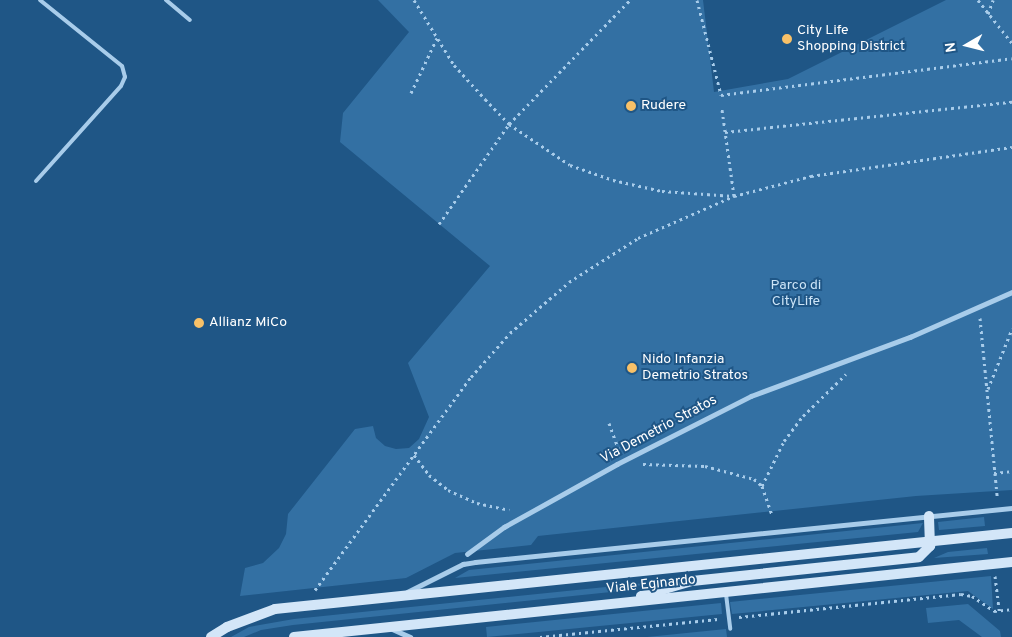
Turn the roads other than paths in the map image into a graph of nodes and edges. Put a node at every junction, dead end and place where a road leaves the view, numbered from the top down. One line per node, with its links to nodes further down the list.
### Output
1 (40, 0): 4 (lane)
2 (166, 0): 3 (lane)
3 (190, 20)
4 (36, 181)
5 (1012, 292): 10 (street, Via Demetrio Stratos)
6 (1012, 508): 7 (street, Viale Eginardo)
7 (929, 516): 9 (main road); 13 (street, Viale Eginardo)
8 (1012, 533): 9 (main road, Viale Eginardo)
9 (931, 542): 13 (main road, Viale Eginardo); 14 (main road)
10 (467, 554)
11 (1012, 562): 12 (main road, Viale Eginardo)
12 (726, 591): 14 (main road, Viale Eginardo); 16 (lane)
13 (395, 597): 17 (main road, Viale Eginardo)
14 (614, 602): 15 (main road, Viale Eginardo)
15 (382, 626): 18 (main road, Viale Eginardo); 19 (street)
16 (730, 628)
17 (211, 637)
18 (294, 637)
19 (410, 637)

